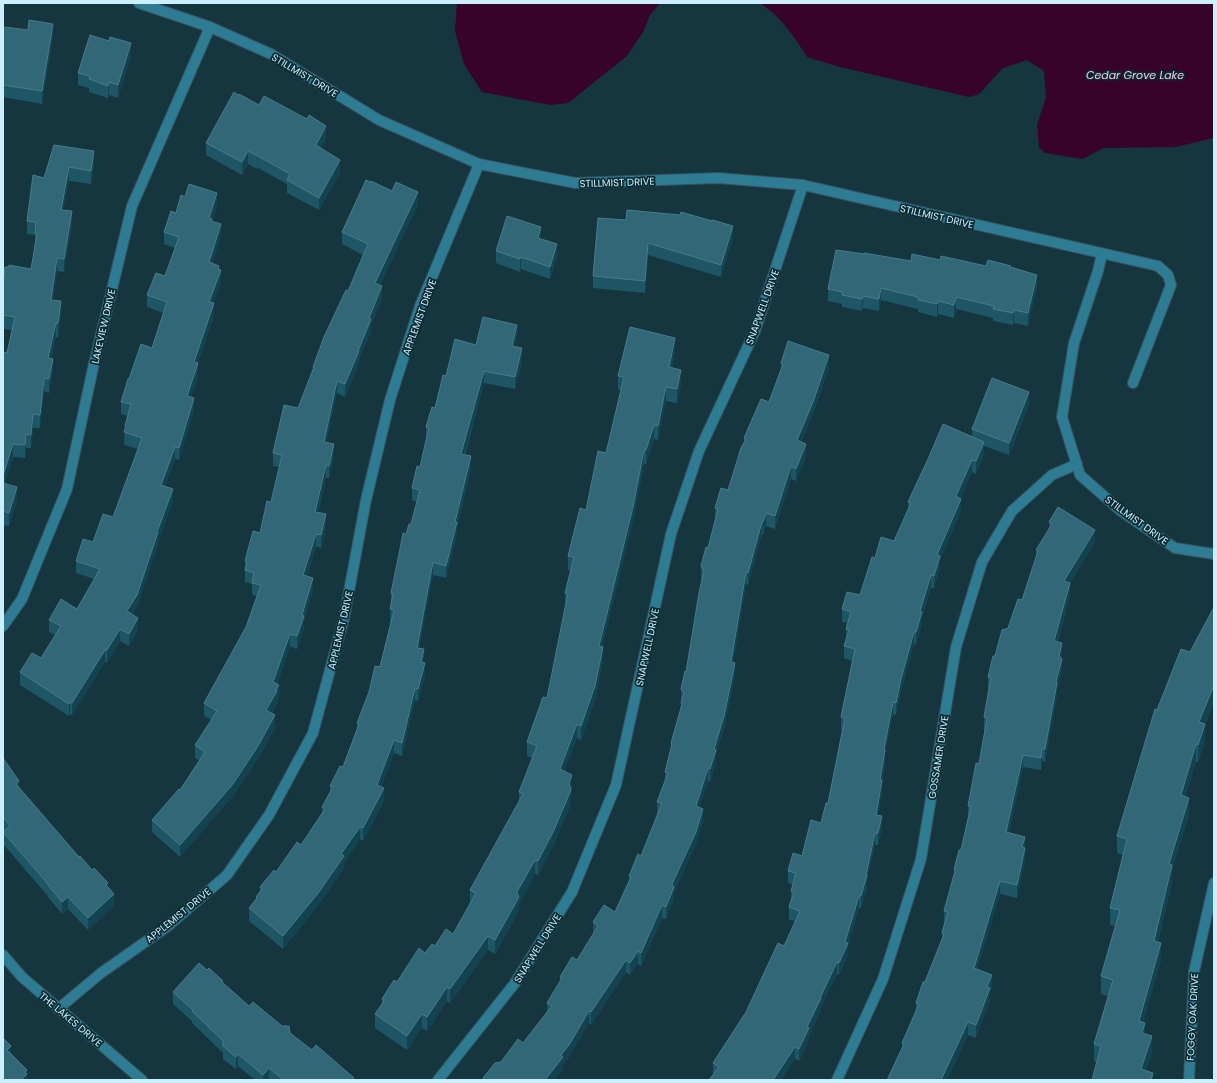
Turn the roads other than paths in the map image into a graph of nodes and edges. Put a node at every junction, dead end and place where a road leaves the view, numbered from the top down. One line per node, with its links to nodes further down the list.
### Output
1 (139, 3): 2 (street, STILLMIST DRIVE)
2 (210, 27): 3 (street, STILLMIST DRIVE); 9 (street, LAKEVIEW DRIVE)
3 (479, 164): 4 (street, STILLMIST DRIVE); 12 (street, APPLEMIST DRIVE)
4 (803, 185): 5 (street, STILLMIST DRIVE); 14 (street, SNAPWELL DRIVE)
5 (1102, 254): 6 (street, STILLMIST DRIVE); 7 (street, STILLMIST DRIVE)
6 (1133, 383)
7 (1077, 464): 8 (street, STILLMIST DRIVE); 15 (street, GOSSAMER DRIVE)
8 (1214, 554)
9 (3, 626)
10 (1214, 883): 16 (street, FOGGY OAK DRIVE)
11 (3, 955): 12 (street, THE LAKES DRIVE)
12 (58, 1009): 13 (street, THE LAKES DRIVE)
13 (142, 1080)
14 (438, 1080)
15 (837, 1080)
16 (1189, 1080)

